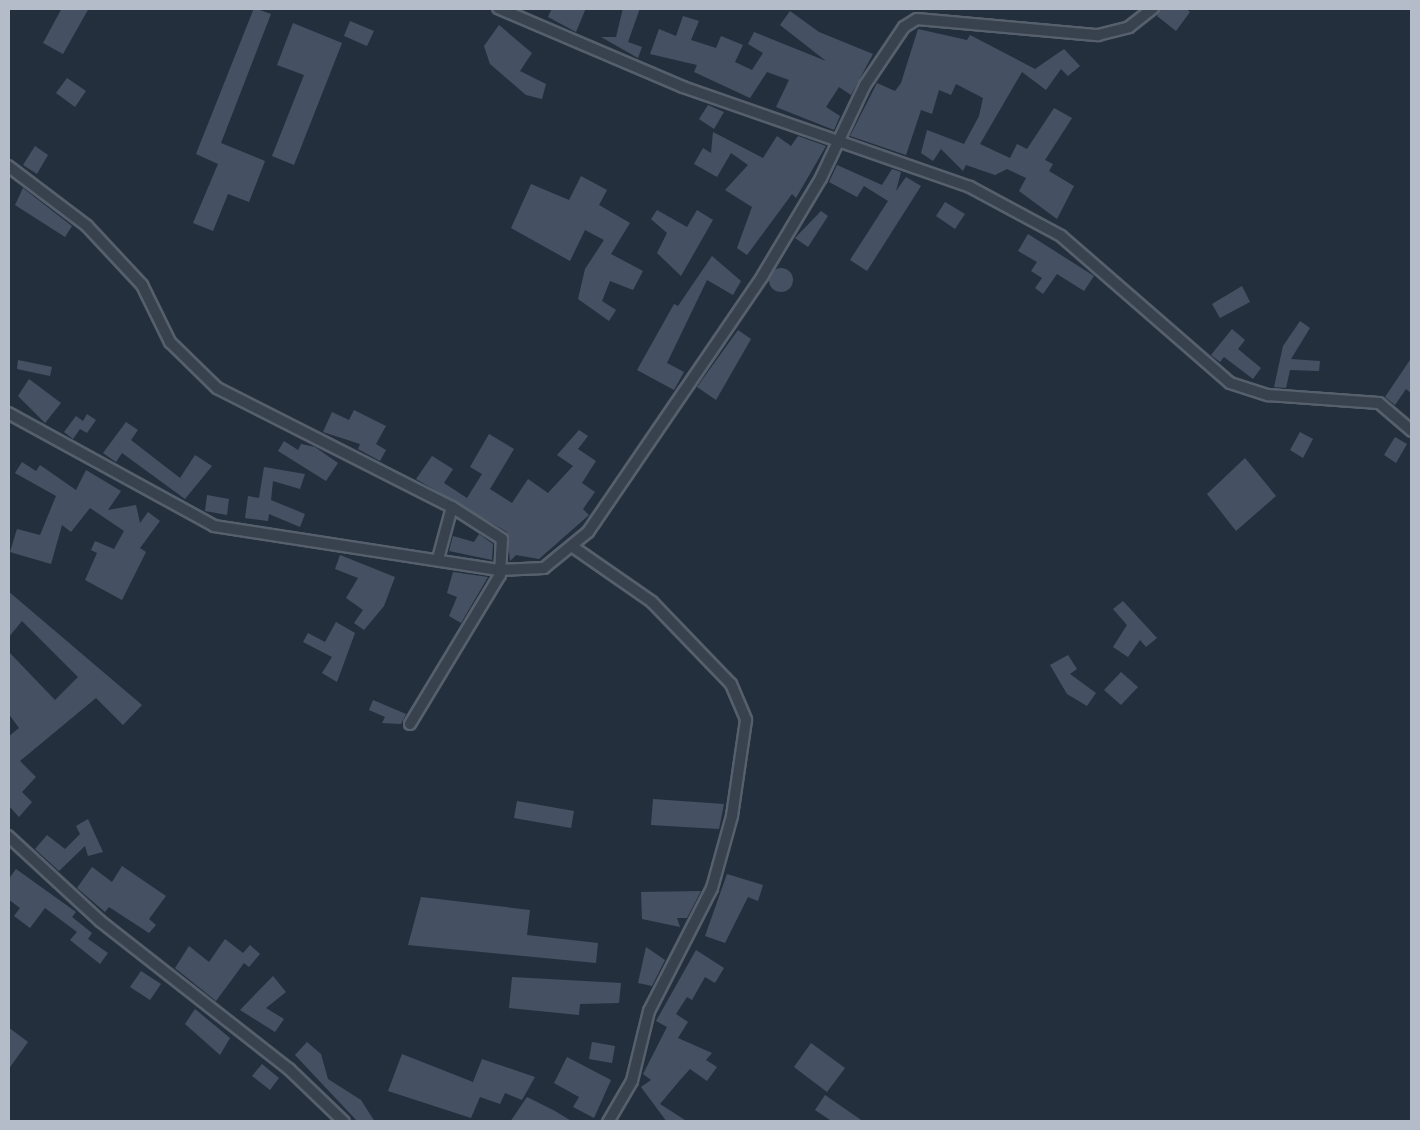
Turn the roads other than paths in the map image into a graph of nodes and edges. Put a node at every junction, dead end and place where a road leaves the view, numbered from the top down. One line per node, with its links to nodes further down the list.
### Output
1 (498, 8): 3 (street)
2 (1153, 8): 3 (street)
3 (837, 143): 6 (street); 8 (street)
4 (8, 166): 7 (street)
5 (8, 412): 9 (street)
6 (1412, 431)
7 (452, 507): 9 (street); 10 (street)
8 (573, 547): 10 (street); 14 (street)
9 (438, 559): 10 (street)
10 (499, 570): 11 (street)
11 (410, 724)
12 (8, 836): 13 (street)
13 (344, 1122)
14 (608, 1122)

